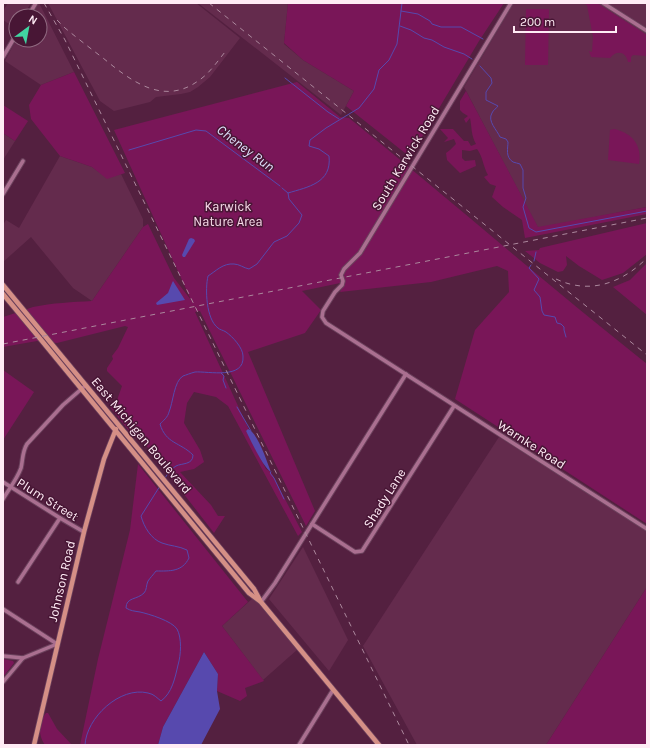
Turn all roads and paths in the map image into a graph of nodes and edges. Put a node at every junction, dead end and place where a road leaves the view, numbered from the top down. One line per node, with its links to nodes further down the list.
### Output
1 (511, 3): 10 (street, South Karwick Road)
2 (603, 3): 3 (street)
3 (647, 31)
4 (8, 48): 5 (street)
5 (3, 57)
6 (23, 161): 7 (street)
7 (3, 194)
8 (3, 285): 12 (main road, East Michigan Boulevard)
9 (3, 294): 13 (main road, East Michigan Boulevard)
10 (326, 323): 11 (street, Warnke Road)
11 (406, 374): 14 (street, Warnke Road); 21 (street)
12 (86, 385): 13 (street); 15 (main road, East Michigan Boulevard)
13 (82, 389): 16 (main road, East Michigan Boulevard); 18 (street)
14 (454, 406): 21 (street, Shady Lane); 22 (street, Warnke Road)
15 (120, 425): 16 (main road, Johnson Road); 25 (main road, East Michigan Boulevard)
16 (115, 430): 23 (main road, Johnson Road); 25 (main road, East Michigan Boulevard)
17 (3, 482): 18 (street, Plum Street)
18 (11, 487): 19 (street); 20 (street, Plum Street)
19 (3, 499)
20 (60, 518): 23 (street, Plum Street); 24 (street)
21 (312, 524): 25 (street)
22 (647, 529)
23 (84, 532): 27 (main road, Johnson Road)
24 (18, 582)
25 (260, 602): 31 (main road, East Michigan Boulevard)
26 (3, 609): 27 (street)
27 (57, 644): 29 (street); 32 (main road, Johnson Road)
28 (3, 656): 29 (street)
29 (23, 658): 30 (street)
30 (3, 682)
31 (333, 690): 33 (street); 34 (main road, East Michigan Boulevard)
32 (34, 745)
33 (299, 745)
34 (379, 745)

